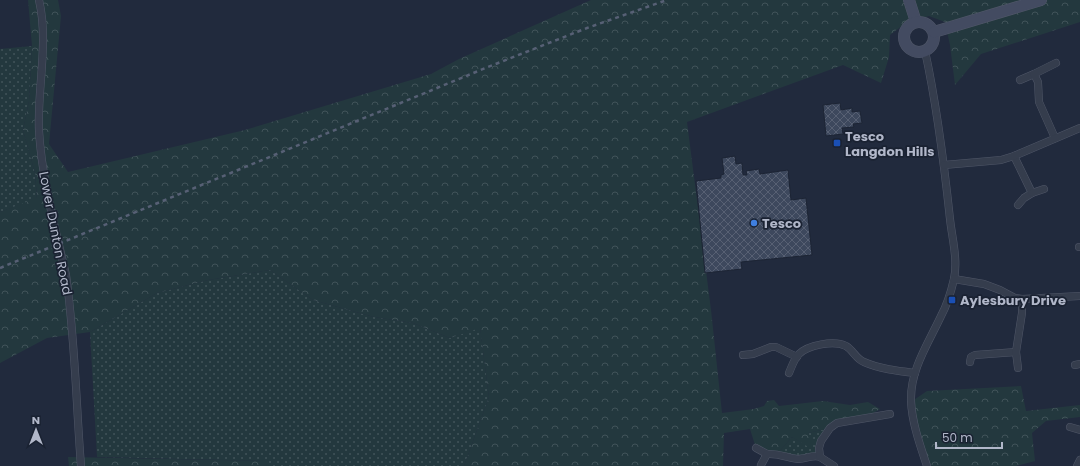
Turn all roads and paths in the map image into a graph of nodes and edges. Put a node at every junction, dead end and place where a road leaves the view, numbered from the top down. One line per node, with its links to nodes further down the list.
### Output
1 (39, 0): 35 (street, Lower Dunton Road)
2 (909, 0): 4 (main road)
3 (1041, 0): 5 (main road)
4 (916, 22): 5 (main road); 6 (main road)
5 (934, 32): 6 (main road)
6 (925, 51): 13 (street)
7 (1056, 63): 8 (street)
8 (1034, 74): 9 (street); 11 (street)
9 (1020, 80)
10 (1080, 128): 11 (street)
11 (1055, 138): 12 (street)
12 (1014, 156): 13 (street); 15 (street)
13 (944, 166): 17 (street)
14 (1044, 188): 15 (street)
15 (1032, 193): 16 (street)
16 (1018, 205)
17 (954, 279): 19 (street); 26 (street)
18 (1080, 296): 19 (street)
19 (1022, 299): 20 (street)
20 (1016, 352): 23 (street); 24 (street)
21 (743, 355): 22 (street)
22 (797, 357): 25 (street); 26 (street)
23 (970, 362)
24 (1018, 368)
25 (789, 373)
26 (915, 373): 37 (street)
27 (890, 414): 32 (street)
28 (1070, 427): 29 (street)
29 (1080, 430)
30 (756, 448): 31 (street)
31 (767, 454): 32 (street); 34 (street)
32 (820, 457): 36 (street)
33 (1080, 460): 38 (street)
34 (761, 465)
35 (81, 466)
36 (834, 466)
37 (927, 466)
38 (1077, 466)

